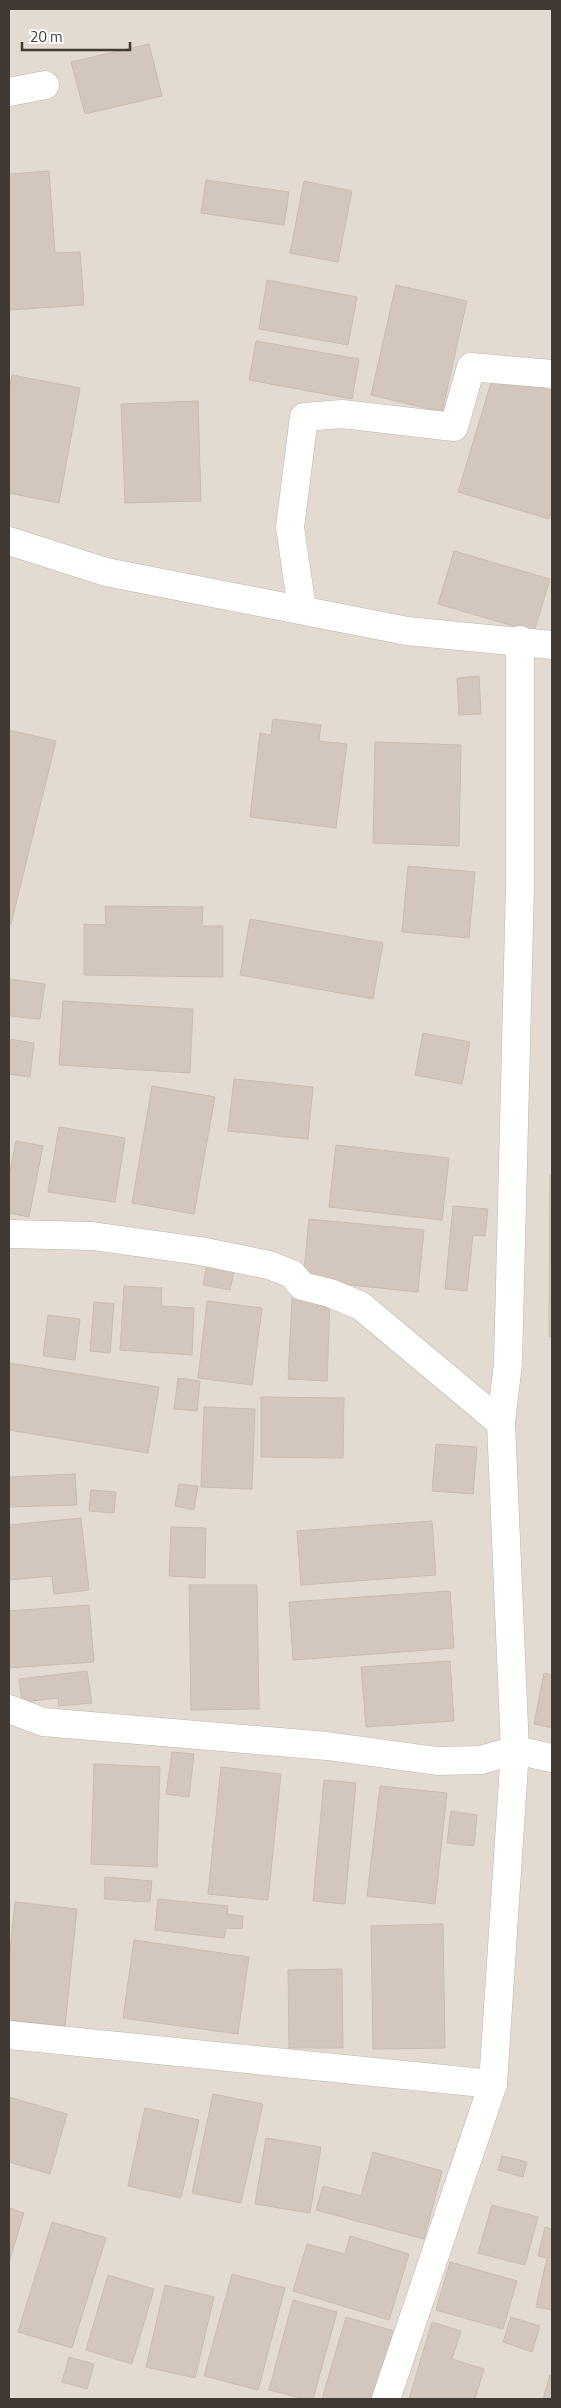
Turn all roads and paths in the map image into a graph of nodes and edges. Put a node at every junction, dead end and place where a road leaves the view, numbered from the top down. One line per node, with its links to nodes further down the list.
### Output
1 (45, 85): 2 (street)
2 (9, 92)
3 (552, 374): 5 (street)
4 (9, 541): 5 (street)
5 (302, 610): 6 (street)
6 (520, 640): 7 (street); 9 (street)
7 (552, 645)
8 (9, 1234): 9 (street)
9 (501, 1423): 13 (street)
10 (9, 1709): 12 (street)
11 (9, 1722): 12 (street)
12 (43, 1722): 13 (street)
13 (515, 1750): 14 (street); 16 (street)
14 (552, 1758)
15 (9, 2035): 16 (street)
16 (493, 2084): 17 (street)
17 (386, 2399)

